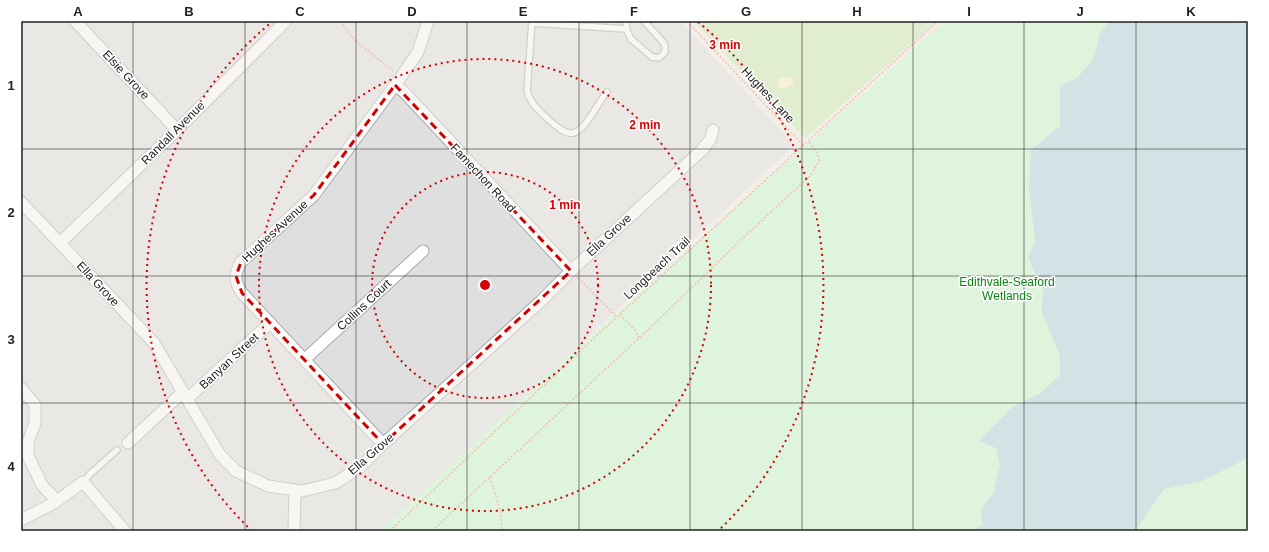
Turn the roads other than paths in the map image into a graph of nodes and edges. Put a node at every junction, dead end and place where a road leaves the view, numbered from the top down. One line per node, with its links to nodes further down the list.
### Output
1 (75, 21): 10 (street, Elsie Grove)
2 (286, 21): 10 (street, Randall Avenue)
3 (428, 21): 8 (street, Hughes Avenue)
4 (626, 21): 7 (lane)
5 (644, 21): 7 (lane)
6 (532, 22): 7 (lane); 9 (lane)
7 (626, 29)
8 (398, 81): 15 (street, Famechon Road); 16 (street, Hughes Avenue)
9 (607, 92)
10 (177, 130): 13 (street, Randall Avenue)
11 (712, 130): 15 (street, Ella Grove)
12 (21, 202): 13 (street, Ella Grove)
13 (60, 243): 19 (street, Ella Grove)
14 (423, 251): 17 (street, Collins Court)
15 (571, 271): 21 (street, Ella Grove)
16 (270, 323): 17 (street, Hughes Avenue); 19 (street, Banyan Street)
17 (305, 359): 21 (street, Hughes Avenue)
18 (21, 388): 25 (street)
19 (185, 396): 20 (street, Banyan Street); 24 (street, Ella Grove)
20 (128, 443)
21 (383, 444): 24 (street, Ella Grove)
22 (117, 450): 23 (lane)
23 (84, 482): 25 (street); 28 (street)
24 (295, 490): 27 (street)
25 (57, 501): 26 (street)
26 (21, 520)
27 (294, 530)
28 (125, 531)

